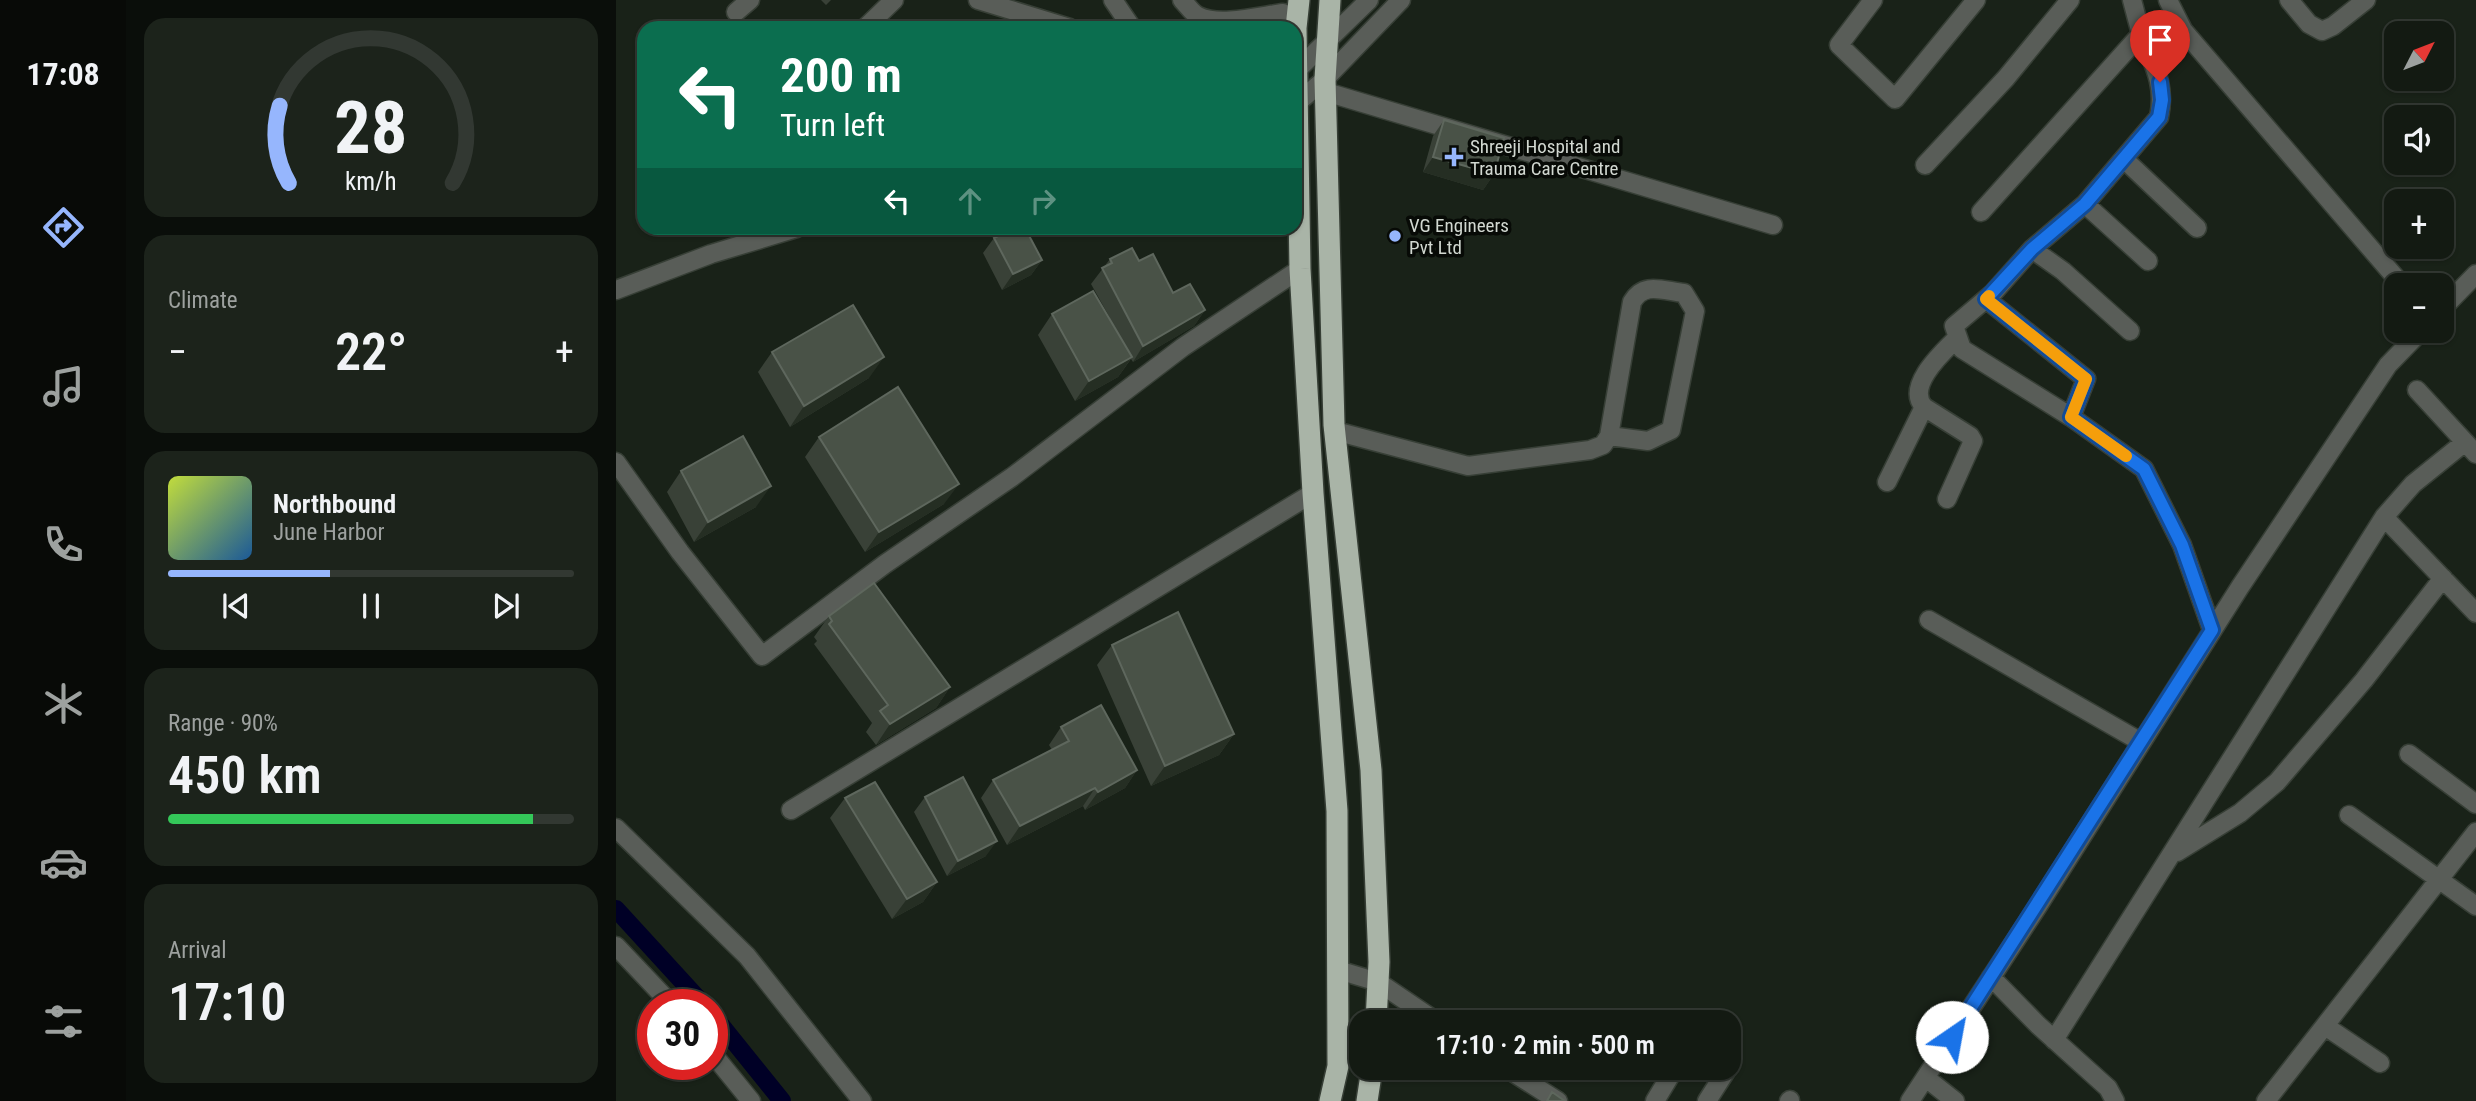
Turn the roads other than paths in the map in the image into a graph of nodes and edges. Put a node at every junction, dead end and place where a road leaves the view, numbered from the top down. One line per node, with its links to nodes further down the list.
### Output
1 (894, 0): 15 (street)
2 (978, 0): 16 (street)
3 (1113, 0): 17 (street)
4 (1182, 0): 18 (street)
5 (1330, 0): 20 (highway)
6 (1369, 0): 20 (street)
7 (1401, 0): 22 (street)
8 (1873, 0): 9 (street)
9 (1976, 0)
10 (2070, 0): 25 (street)
11 (2132, 0): 19 (street)
12 (2168, 0): 35 (street)
13 (2289, 0): 14 (street)
14 (2366, 0)
15 (872, 21)
16 (1047, 21)
17 (1127, 21)
18 (1226, 21)
19 (2141, 34): 24 (street); 27 (street)
20 (1328, 40): 21 (street); 22 (highway)
21 (1302, 65)
22 (1326, 86): 23 (street); 28 (street); 46 (highway)
23 (1302, 100)
24 (2124, 159): 26 (street); 29 (street)
25 (1925, 165)
26 (2085, 204): 32 (street); 33 (street)
27 (1981, 212)
28 (1773, 225)
29 (2197, 228)
30 (774, 235): 37 (street)
31 (1299, 235): 34 (highway)
32 (2032, 249): 39 (street); 40 (street)
33 (2148, 261)
34 (1300, 269): 49 (street); 51 (highway)
35 (2392, 273)
36 (2476, 274): 38 (street)
37 (616, 290)
38 (2454, 297)
39 (1986, 299): 41 (street); 45 (street)
40 (2130, 331)
41 (1957, 338): 44 (street); 45 (street)
42 (2409, 343): 57 (street)
43 (2417, 390): 48 (street)
44 (1924, 407): 50 (street); 52 (street)
45 (2071, 417): 57 (street)
46 (1335, 431): 47 (street); 71 (highway)
47 (1609, 436): 47 (street)
48 (2470, 448): 53 (street)
49 (616, 462)
50 (1887, 482)
51 (1312, 493): 61 (street); 69 (highway)
52 (1947, 499)
53 (2384, 517): 54 (street); 65 (street)
54 (2443, 578): 55 (street); 65 (street)
55 (2476, 613)
56 (1929, 620): 58 (street)
57 (2212, 630): 58 (street)
58 (2141, 742): 70 (street)
59 (2409, 754): 60 (street)
60 (2476, 804)
61 (791, 810)
62 (2349, 815): 66 (street)
63 (616, 828): 85 (street)
64 (2476, 832): 66 (street)
65 (2172, 856): 76 (street)
66 (2440, 880): 67 (street); 75 (street)
67 (2476, 906)
68 (616, 946): 72 (street)
69 (1338, 970): 71 (street); 86 (highway)
70 (1991, 977): 76 (street); 79 (street)
71 (1378, 982): 73 (highway); 74 (street)
72 (657, 989)
73 (1377, 1010)
74 (1419, 1010)
75 (2325, 1026): 77 (street); 94 (street)
76 (2054, 1040): 93 (street)
77 (2380, 1063)
78 (728, 1073): 84 (street)
79 (1926, 1078): 91 (street); 92 (street)
80 (1370, 1080): 87 (highway)
81 (1525, 1080): 88 (street)
82 (1667, 1080): 89 (street)
83 (1720, 1080): 90 (street)
84 (751, 1101)
85 (862, 1101)
86 (1330, 1101)
87 (1367, 1101)
88 (1558, 1101)
89 (1654, 1101)
90 (1707, 1101)
91 (1910, 1101)
92 (1955, 1101)
93 (2115, 1101)
94 (2266, 1101)

